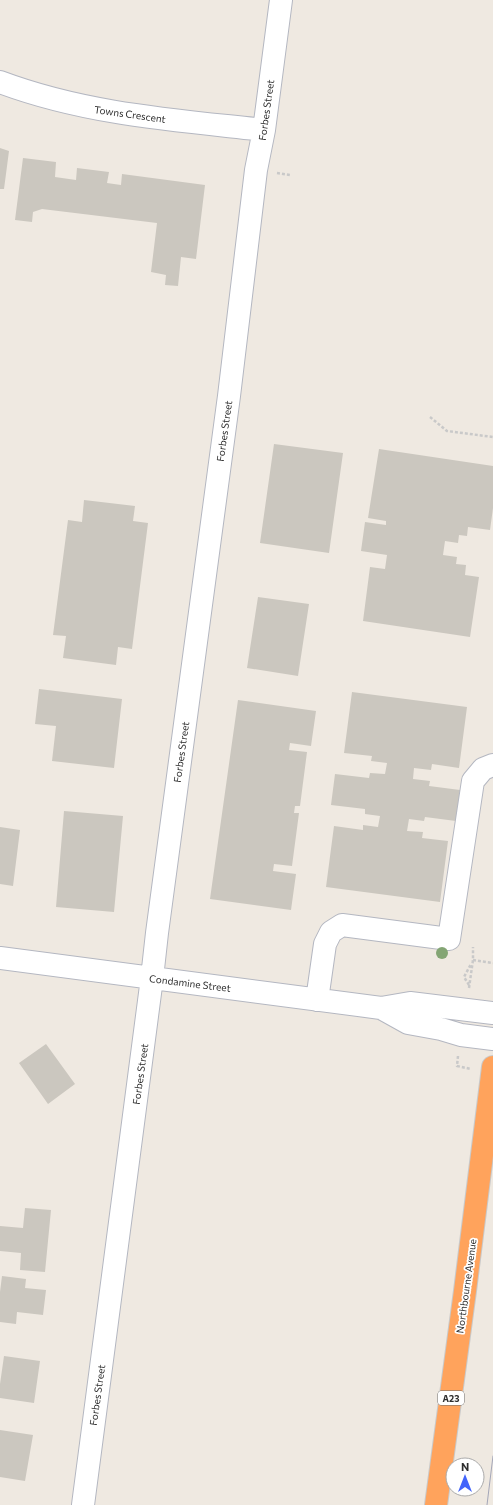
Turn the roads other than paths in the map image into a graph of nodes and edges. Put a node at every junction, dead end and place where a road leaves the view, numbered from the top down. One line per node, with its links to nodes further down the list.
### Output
1 (281, 0): 3 (street, Forbes Street)
2 (0, 82): 3 (street, Towns Crescent)
3 (264, 130): 6 (street, Forbes Street)
4 (493, 765): 7 (street)
5 (0, 958): 6 (street, Condamine Street)
6 (152, 978): 7 (street, Condamine Street); 13 (street, Forbes Street)
7 (317, 1000): 8 (street, Condamine Street)
8 (381, 1008): 9 (street, Condamine Street); 10 (street, Condamine Street)
9 (493, 1013)
10 (493, 1039)
11 (493, 1067): 12 (highway, Northbourne Avenue / A23)
12 (488, 1142): 14 (highway, Northbourne Avenue / A23)
13 (83, 1505)
14 (436, 1505)

